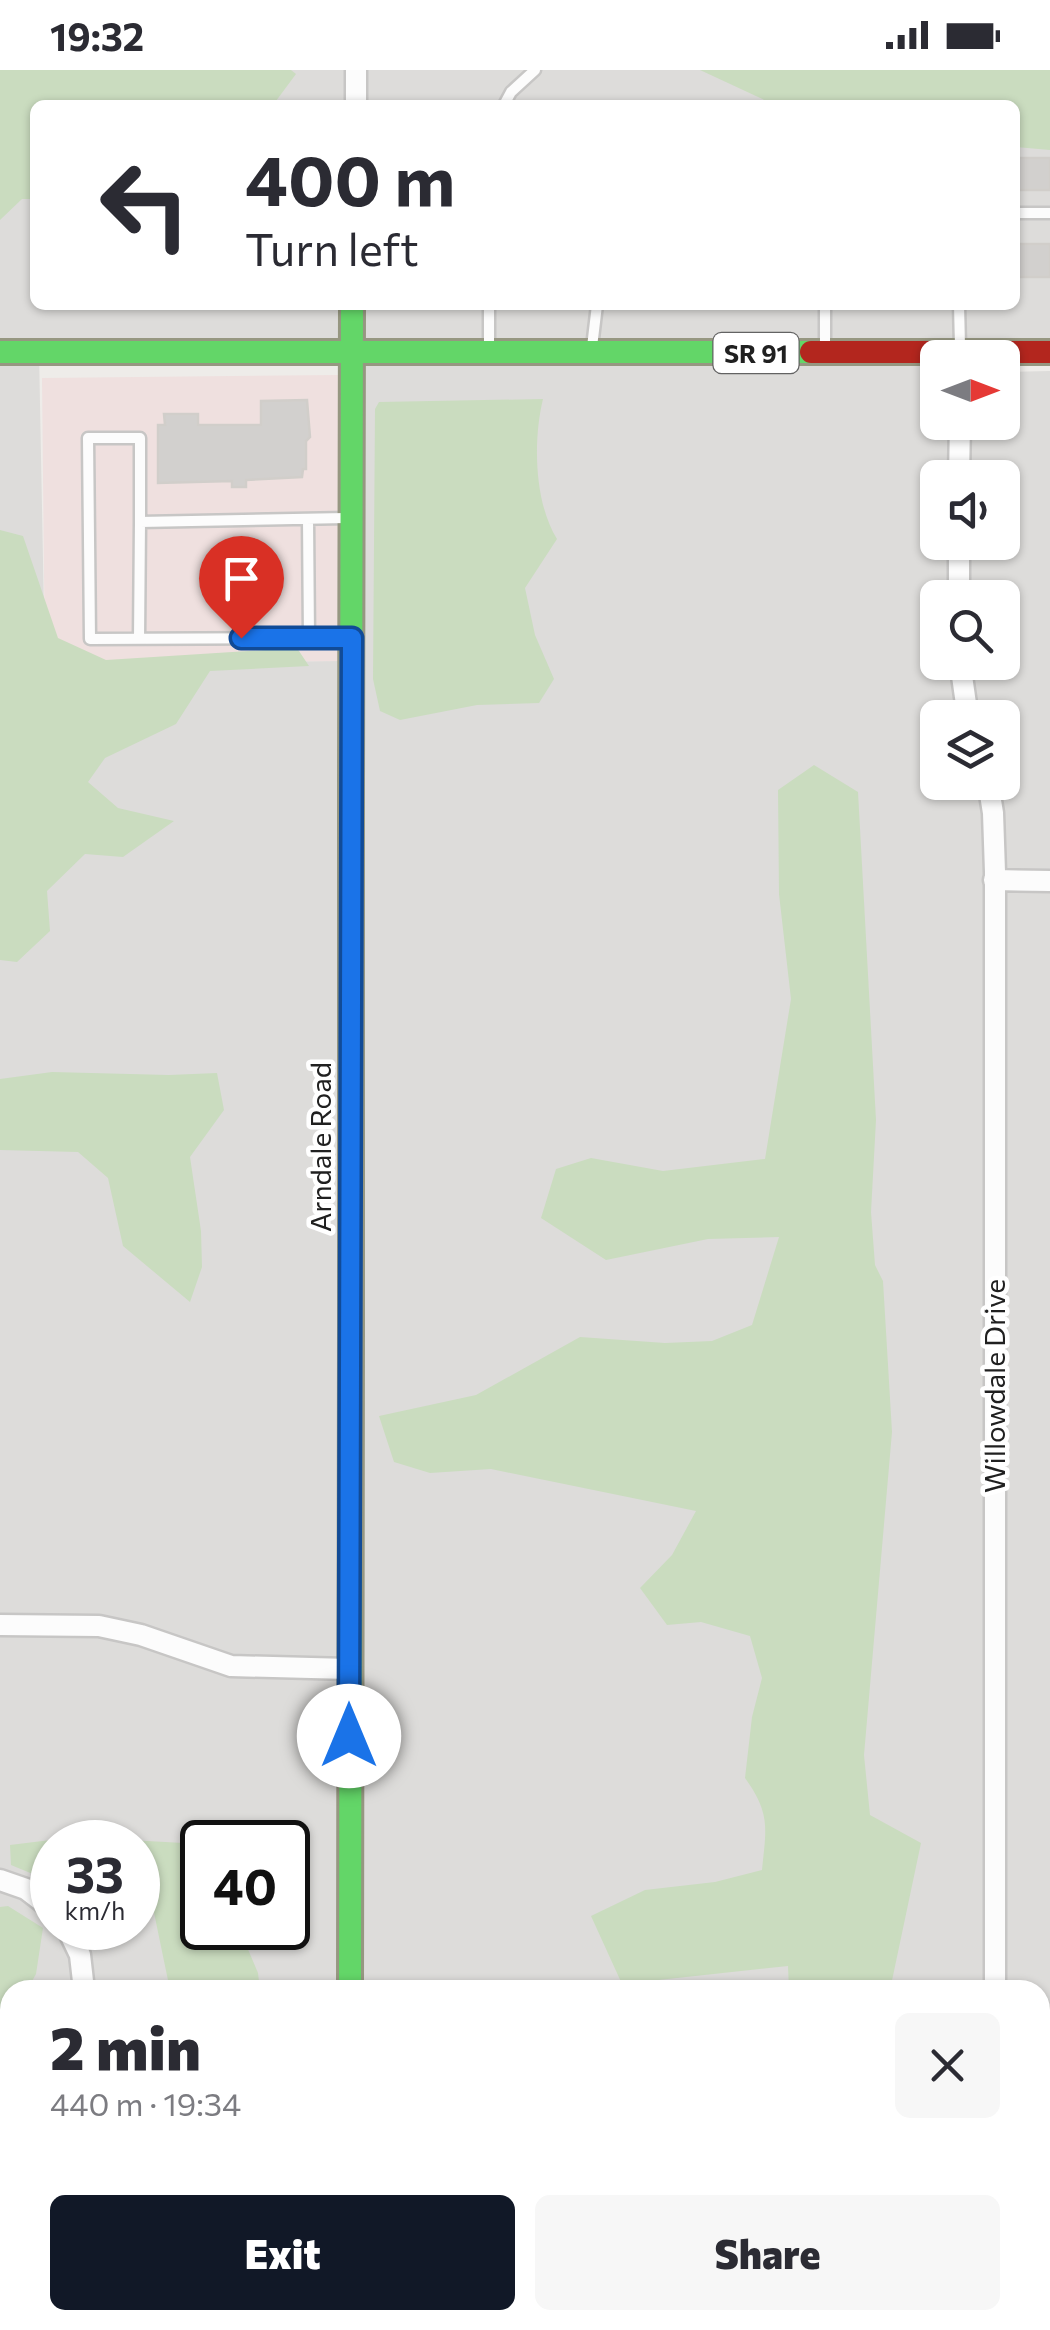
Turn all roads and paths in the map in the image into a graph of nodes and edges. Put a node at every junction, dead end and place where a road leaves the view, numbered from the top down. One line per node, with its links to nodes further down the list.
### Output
1 (356, 70): 3 (street)
2 (534, 70): 4 (lane)
3 (356, 100)
4 (506, 100)
5 (1020, 212): 6 (lane)
6 (1050, 213)
7 (352, 310): 14 (street, Arndale Road)
8 (489, 310): 15 (lane)
9 (596, 310): 16 (lane)
10 (825, 310): 18 (lane)
11 (959, 310): 12 (lane)
12 (960, 340)
13 (0, 352): 14 (street, SR 91)
14 (351, 352): 15 (street, SR 91); 21 (street, Arndale Road)
15 (489, 352): 16 (street, SR 91)
16 (591, 352): 18 (street, SR 91)
17 (1050, 352): 19 (street, SR 91)
18 (825, 353): 20 (street, SR 91)
19 (1020, 353)
20 (920, 354)
21 (352, 518): 22 (lane); 25 (street, Arndale Road)
22 (308, 519): 23 (lane); 24 (lane)
23 (140, 522): 26 (lane); 26 (lane)
24 (309, 638): 25 (lane); 26 (lane)
25 (352, 638): 31 (street, Arndale Road)
26 (139, 639)
27 (991, 800): 28 (street, Willowdale Drive)
28 (994, 880): 29 (street); 37 (street, Willowdale Drive)
29 (1050, 881)
30 (0, 1625): 31 (street)
31 (349, 1668): 36 (street, Arndale Road)
32 (0, 1880): 33 (street)
33 (30, 1891)
34 (78, 1950): 35 (street)
35 (83, 1980)
36 (350, 1980)
37 (995, 1980)

